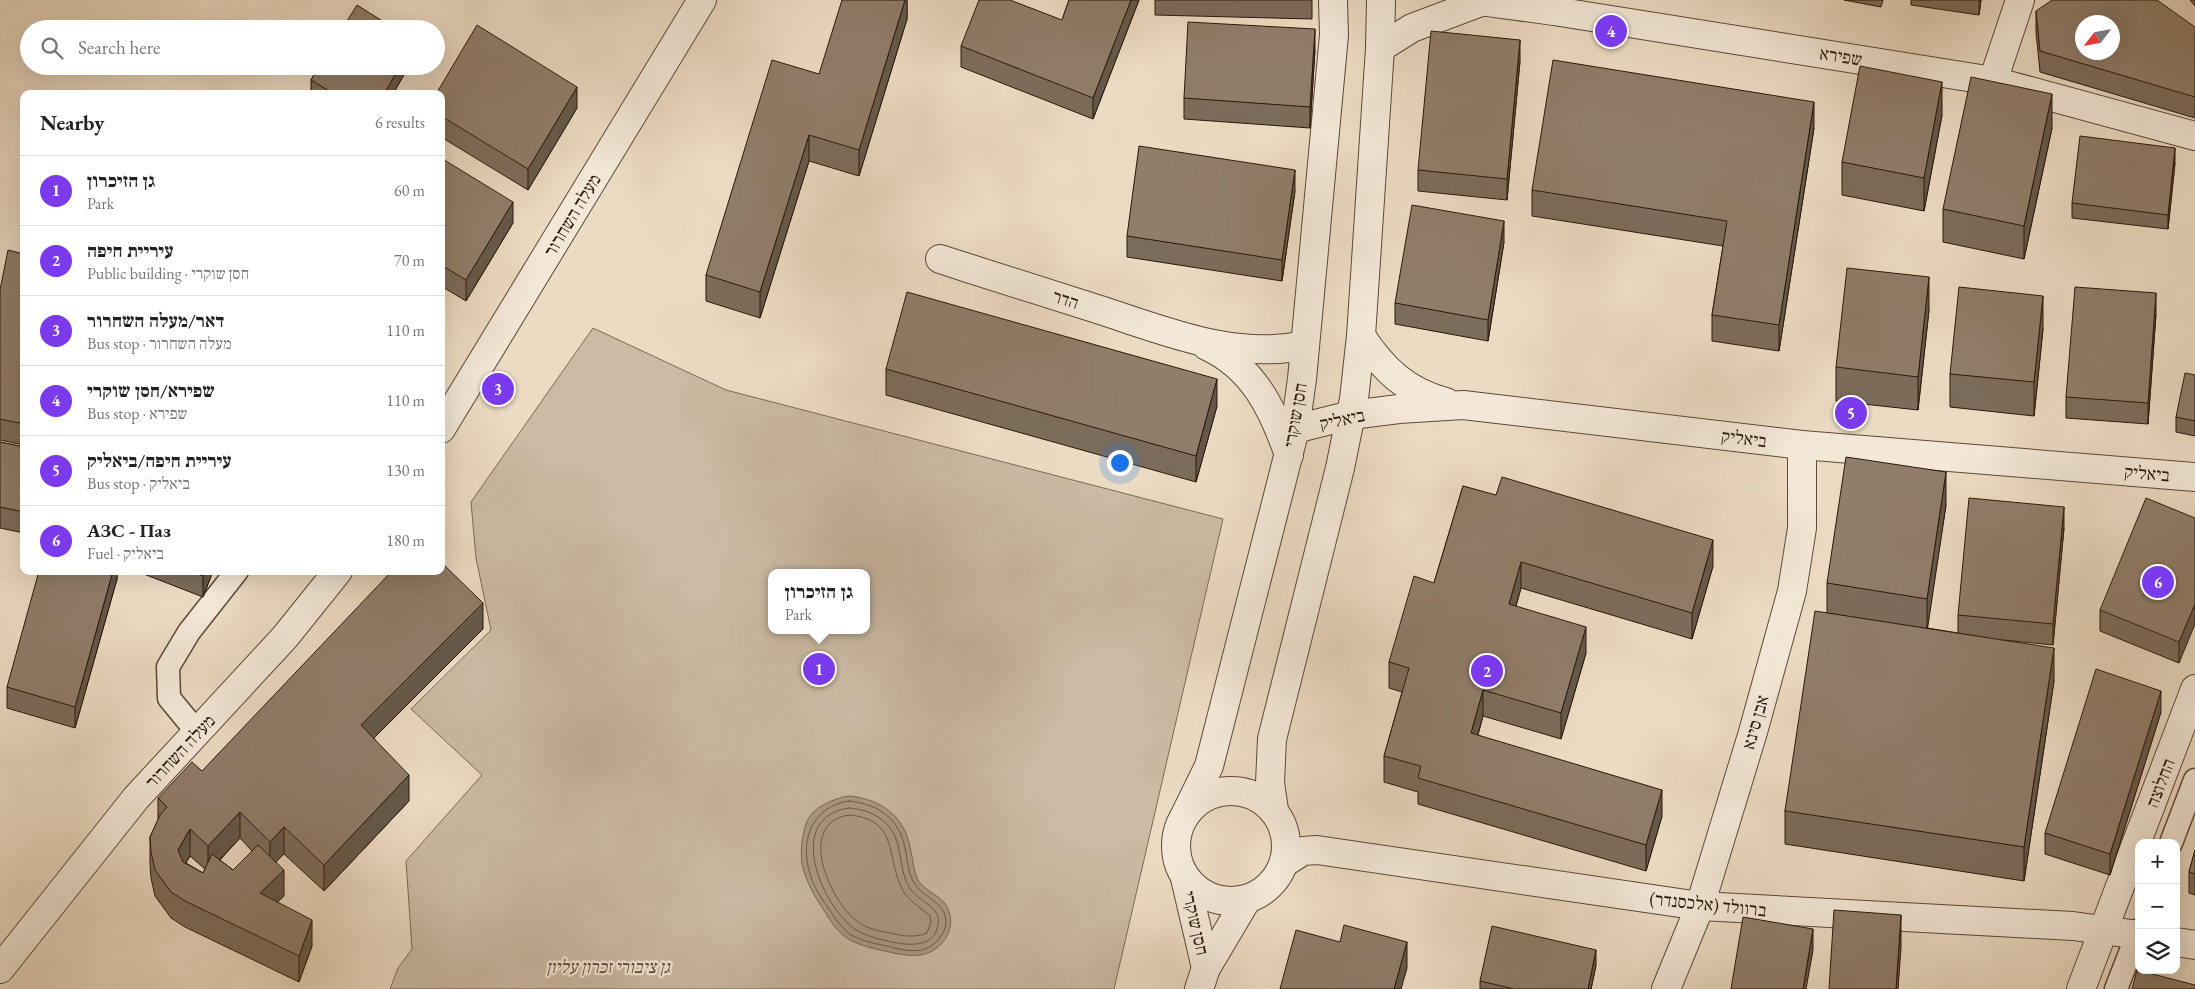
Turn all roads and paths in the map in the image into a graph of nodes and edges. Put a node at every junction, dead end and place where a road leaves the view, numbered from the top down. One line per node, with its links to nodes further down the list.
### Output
1 (702, 0): 15 (street, מעלה השחרור)
2 (1333, 0): 12 (street, חסן שוקרי)
3 (1381, 0): 6 (street)
4 (2020, 0): 7 (street)
5 (1477, 1): 6 (street, שפירא); 7 (street, שפירא)
6 (1380, 48): 10 (street)
7 (1993, 81): 8 (street, שפירא)
8 (2195, 136)
9 (940, 259): 11 (street, הדר)
10 (1361, 336): 13 (street); 14 (street)
11 (1192, 339): 12 (street, הדר); 16 (street, הדר)
12 (1305, 345): 16 (street, חסן שוקרי)
13 (1462, 405): 14 (street, ביאליק); 17 (street, ביאליק)
14 (1352, 415): 16 (street, ביאליק); 24 (street)
15 (445, 422)
16 (1292, 442): 25 (street, חסן שוקרי)
17 (1802, 446): 18 (street, ביאליק); 30 (street, אבן סינא)
18 (2195, 476)
19 (234, 575): 22 (lane)
20 (335, 575): 22 (street, מעלה השחרור)
21 (2195, 689): 31 (street, החלוצה)
22 (198, 732): 33 (street, מעלה השחרור)
23 (2195, 780): 26 (lane)
24 (1274, 810): 25 (street); 27 (street)
25 (1185, 815): 28 (street)
26 (2173, 839)
27 (1284, 863): 29 (street); 30 (street, ברוולד (אלכסנדר))
28 (1185, 878): 29 (street); 39 (street, חסן שוקרי)
29 (1246, 899): 39 (street, חסן שוקרי)
30 (1700, 906): 31 (street, ברוולד (אלכסנדר)); 40 (street, אבן סינא)
31 (2104, 930): 32 (street, ברוולד (אלכסנדר)); 41 (street, החלוצה)
32 (2135, 933)
33 (28, 935): 37 (street, מעלה השחרור); 38 (street, מעלה השחרור)
34 (2135, 941): 42 (lane)
35 (2180, 943): 36 (street)
36 (2195, 945)
37 (0, 954)
38 (0, 969)
39 (1203, 978)
40 (1666, 989)
41 (2081, 989)
42 (2116, 989)

